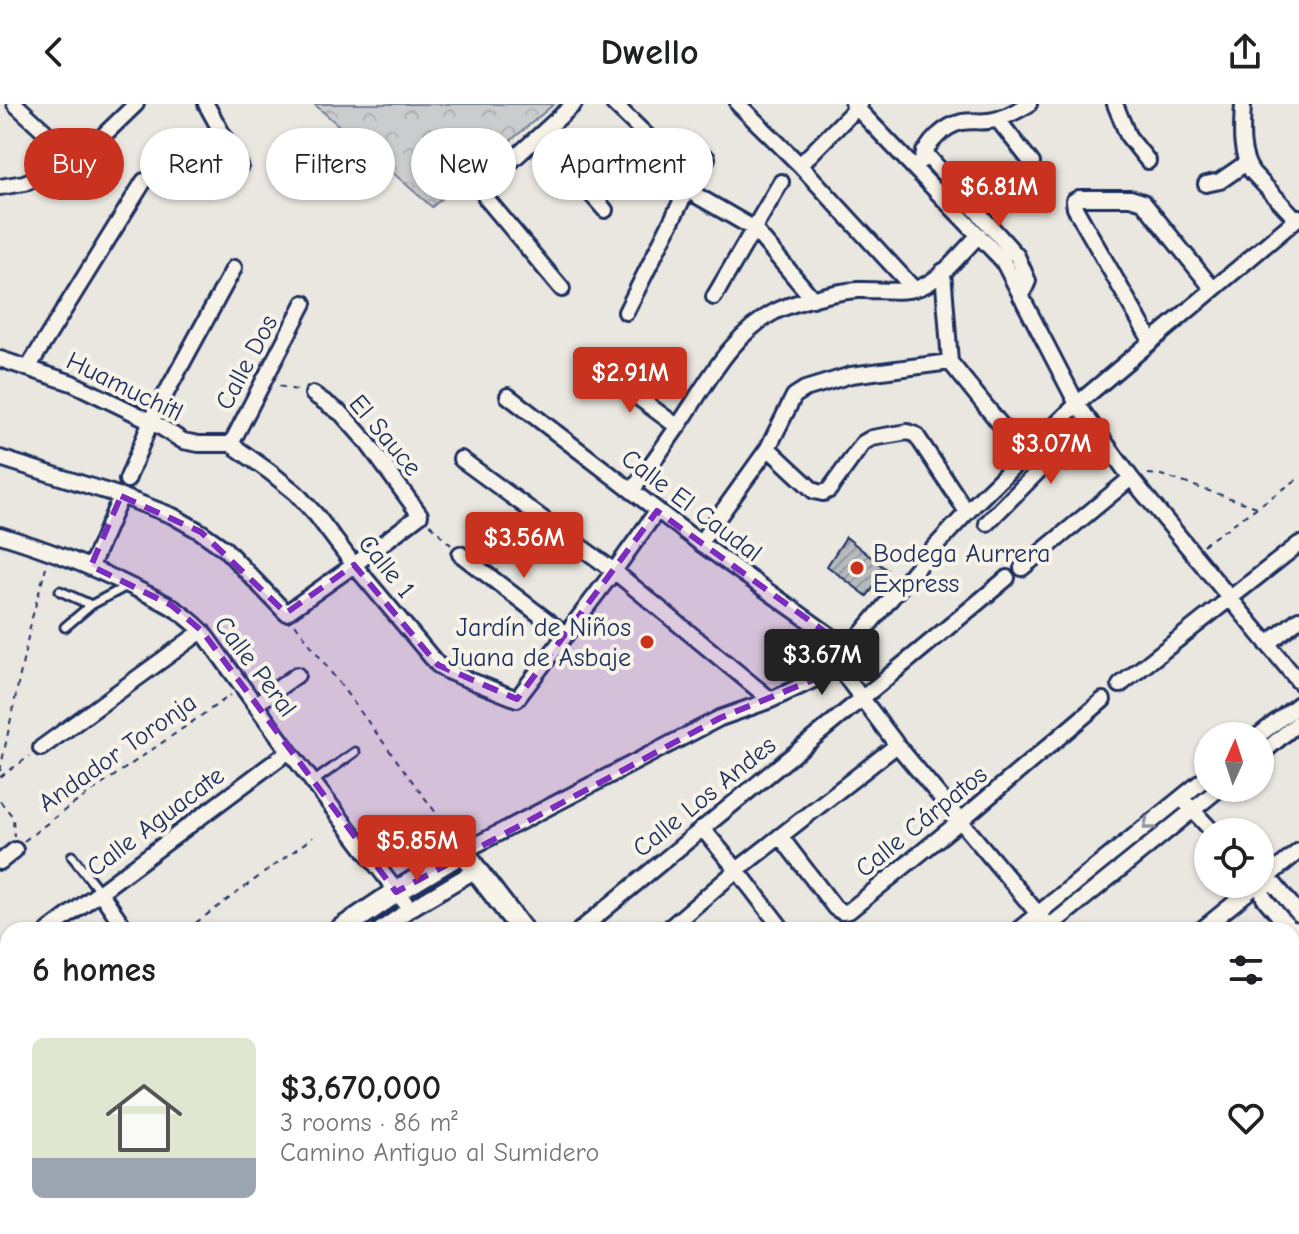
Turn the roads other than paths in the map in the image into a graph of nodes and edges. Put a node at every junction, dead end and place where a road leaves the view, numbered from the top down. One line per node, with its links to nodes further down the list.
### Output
1 (15, 104): 12 (street)
2 (136, 104): 13 (street)
3 (206, 104): 14 (street)
4 (574, 104): 15 (street)
5 (614, 104): 16 (street)
6 (738, 104): 22 (street)
7 (1029, 104): 11 (street)
8 (1115, 104): 19 (street)
9 (1243, 104): 21 (street)
10 (856, 105): 22 (street); 23 (street)
11 (998, 120): 18 (street); 20 (street)
12 (41, 128)
13 (111, 128)
14 (219, 128)
15 (548, 128)
16 (639, 128)
17 (532, 143): 38 (street)
18 (924, 152): 23 (street); 42 (street)
19 (1148, 161)
20 (1032, 163)
21 (1246, 163): 26 (street); 33 (street)
22 (800, 165): 39 (street)
23 (919, 172): 35 (street)
24 (781, 182): 34 (street)
25 (24, 183): 27 (street)
26 (1206, 184)
27 (1, 187)
28 (140, 187): 49 (street)
29 (596, 200): 32 (street)
30 (682, 200): 45 (street)
31 (704, 200): 34 (street)
32 (605, 210)
33 (1298, 218): 40 (street)
34 (753, 228): 41 (street); 43 (street)
35 (979, 235): 37 (street); 42 (street)
36 (234, 268): 54 (street)
37 (943, 271): 39 (street); 48 (street)
38 (562, 289)
39 (914, 289): 43 (street)
40 (1213, 289): 46 (street); 46 (street)
41 (714, 297)
42 (1021, 297): 53 (street)
43 (813, 299): 56 (street)
44 (304, 303): 57 (street, Calle Dos)
45 (626, 312)
46 (1151, 341): 53 (street)
47 (0, 359): 49 (street, Huamuchitl)
48 (950, 362): 58 (street); 59 (street)
49 (28, 368): 54 (street, Huamuchitl)
50 (605, 373): 56 (street)
51 (313, 394): 73 (street, El Sauce)
52 (508, 396): 64 (street, Calle El Caudal)
53 (1077, 404): 55 (street); 59 (street)
54 (151, 421): 57 (street, Huamuchitl); 63 (street)
55 (1088, 421): 62 (street); 68 (street)
56 (678, 427): 64 (street)
57 (231, 444): 73 (street, Calle 1)
58 (768, 448): 67 (street); 70 (street)
59 (1025, 455): 67 (street)
60 (0, 458): 65 (street)
61 (461, 459): 76 (street)
62 (1131, 478): 75 (street); 80 (street)
63 (127, 480)
64 (632, 491): 66 (street, Calle El Caudal)
65 (121, 496): 73 (street); 74 (street)
66 (657, 511): 70 (street, Calle El Caudal); 76 (street)
67 (967, 512): 87 (street)
68 (987, 523)
69 (0, 535): 74 (street, Calle Peral)
70 (700, 543): 87 (street, Calle El Caudal)
71 (1299, 544): 80 (street)
72 (460, 554): 85 (street)
73 (354, 565): 85 (street, Calle 1)
74 (91, 566): 78 (street, Calle Peral)
75 (1022, 568)
76 (614, 571): 85 (street); 93 (street)
77 (1007, 578): 92 (street, Calle Los Andes)
78 (128, 585): 81 (lane); 84 (street, Calle Peral)
79 (60, 591): 81 (lane)
80 (1230, 598): 86 (street); 91 (street)
81 (91, 605): 83 (lane)
82 (1299, 619): 86 (street)
83 (65, 627)
84 (202, 631): 95 (street, Calle Peral); 101 (street)
85 (566, 635)
86 (1267, 644): 90 (street)
87 (849, 649): 88 (street)
88 (836, 664): 92 (street); 93 (street)
89 (297, 675): 95 (street)
90 (1299, 682)
91 (1120, 685)
92 (862, 699): 100 (street); 111 (street, Calle Los Andes)
93 (771, 700): 114 (street)
94 (1103, 700): 110 (street, Calle Cárpatos)
95 (256, 704): 102 (street, Calle Peral)
96 (1299, 704): 98 (street)
97 (1299, 722): 99 (street)
98 (1274, 724)
99 (1274, 743)
100 (897, 745): 110 (street); 112 (street)
101 (41, 748)
102 (289, 751): 104 (street, Calle Peral); 122 (street, Calle Aguacate)
103 (355, 752): 104 (lane)
104 (313, 782): 123 (street, Calle Peral)
105 (1194, 788): 106 (street)
106 (1182, 798): 108 (street); 127 (street, one-way to 127)
107 (1203, 802): 108 (street)
108 (1193, 810): 109 (street); 139 (street)
109 (1200, 818)
110 (959, 822): 112 (street, Calle Cárpatos); 127 (street)
111 (702, 828): 119 (street); 134 (street, Calle Los Andes)
112 (780, 836): 119 (street)
113 (15, 850): 117 (street)
114 (464, 851): 118 (main road); 123 (main road)
115 (1299, 851): 120 (street)
116 (72, 856): 122 (lane)
117 (0, 862)
118 (476, 870): 126 (street); 133 (main road)
119 (737, 870): 135 (street); 136 (street)
120 (1274, 872)
121 (1274, 885): 128 (street)
122 (100, 892): 129 (street, Calle Aguacate); 130 (street)
123 (396, 892): 126 (street, Calle Peral); 131 (main road)
124 (1241, 898): 140 (street)
125 (1264, 898): 141 (street)
126 (410, 909): 132 (street)
127 (1037, 914): 137 (street); 138 (street)
128 (1299, 914)
129 (60, 922)
130 (121, 922)
131 (352, 922)
132 (391, 922)
133 (516, 922)
134 (590, 922)
135 (676, 922)
136 (777, 922)
137 (1028, 922)
138 (1043, 922)
139 (1054, 922)
140 (1211, 922)
141 (1284, 922)

